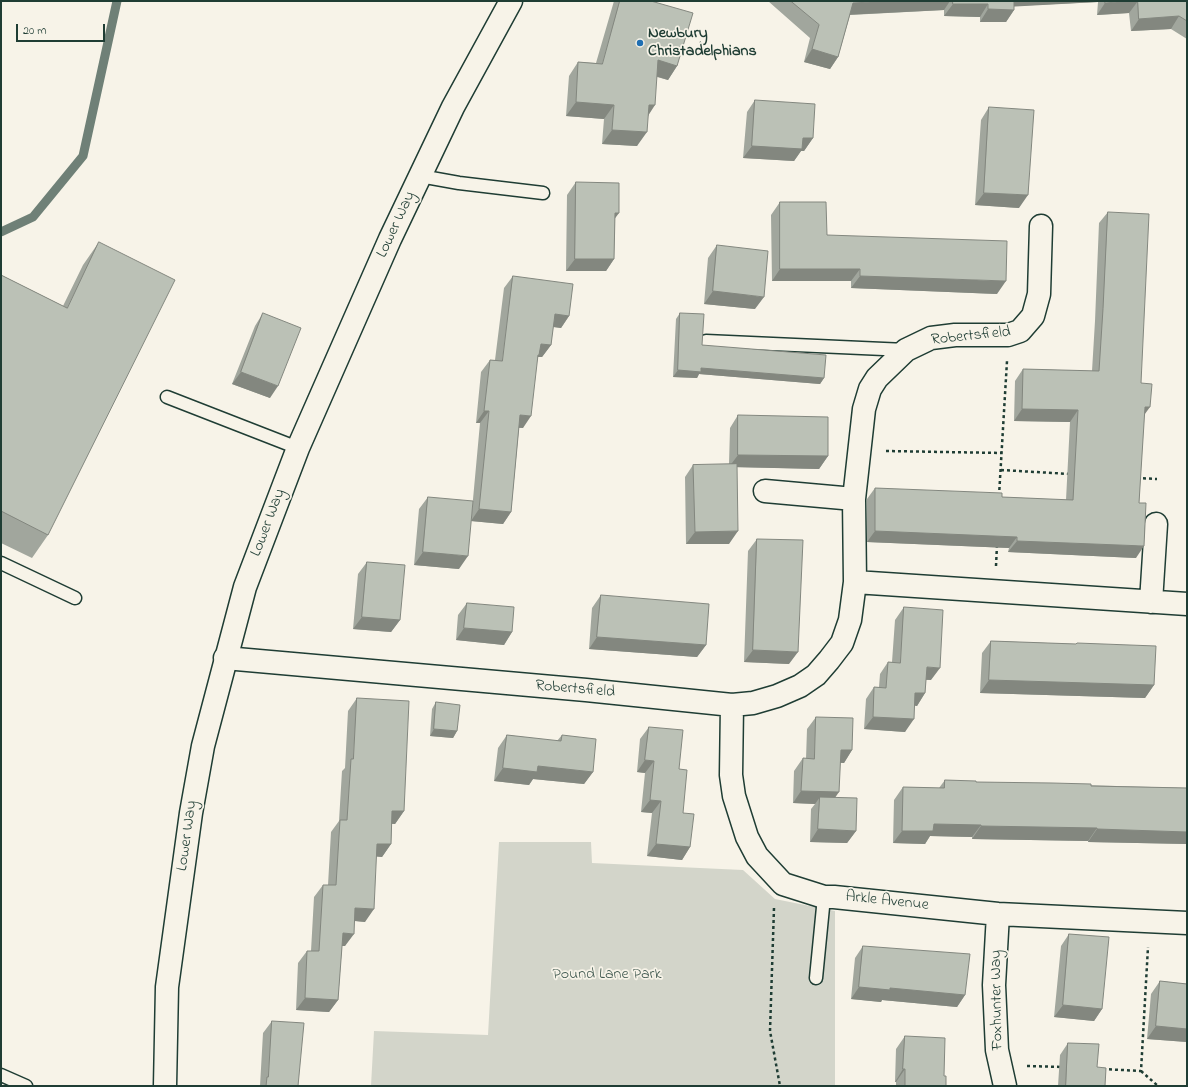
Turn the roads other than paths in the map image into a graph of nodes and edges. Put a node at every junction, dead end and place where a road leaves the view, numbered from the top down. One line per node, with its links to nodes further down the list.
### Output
1 (511, 1): 2 (street, Lower Way)
2 (420, 176): 3 (lane); 8 (street, Lower Way)
3 (543, 194)
4 (1041, 226): 6 (street, Robertsfield)
5 (706, 341): 6 (lane)
6 (906, 350): 10 (street, Robertsfield)
7 (167, 397): 8 (lane)
8 (298, 448): 17 (street, Lower Way)
9 (766, 491): 10 (street)
10 (854, 499): 13 (street, Robertsfield)
11 (1156, 524): 15 (street)
12 (1, 562): 14 (lane)
13 (855, 582): 15 (street); 18 (street, Robertsfield)
14 (75, 598)
15 (1152, 602): 16 (street)
16 (1187, 604)
17 (225, 658): 18 (street, Robertsfield); 25 (street, Lower Way)
18 (732, 705): 19 (street, Arkle Avenue)
19 (824, 897): 20 (street, Arkle Avenue); 22 (lane)
20 (998, 914): 21 (street, Arkle Avenue); 26 (street, Foxhunter Way)
21 (1187, 923)
22 (816, 978)
23 (1, 1075): 24 (lane)
24 (26, 1086)
25 (165, 1086)
26 (1005, 1086)

